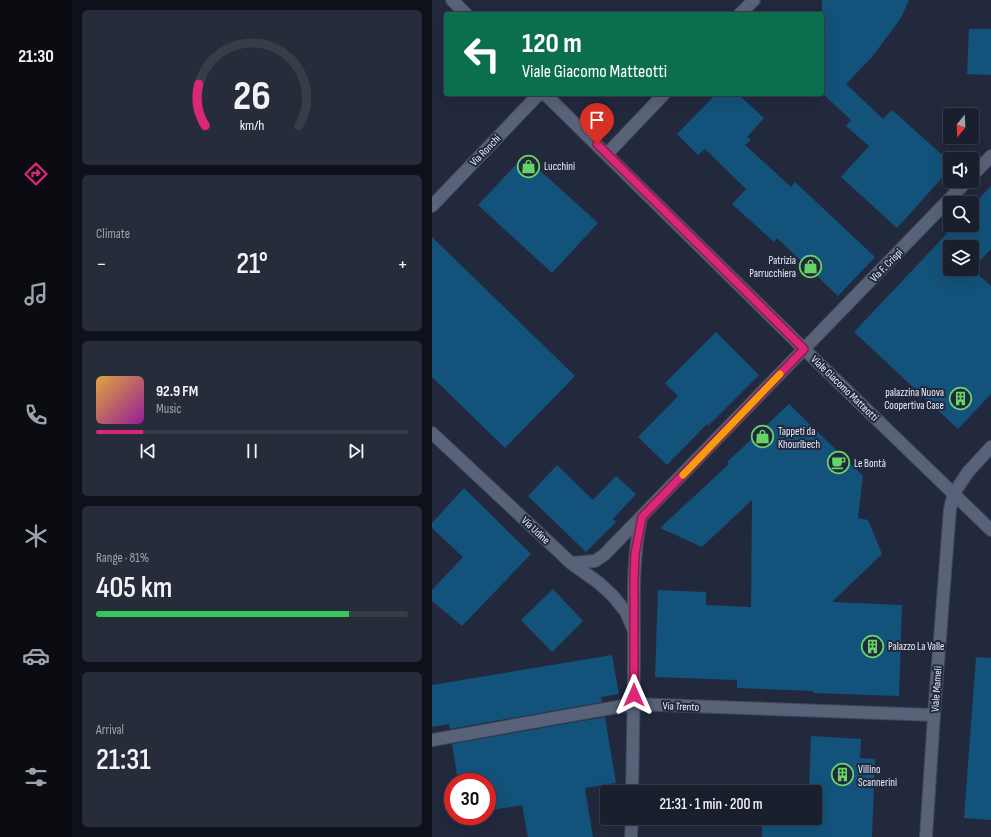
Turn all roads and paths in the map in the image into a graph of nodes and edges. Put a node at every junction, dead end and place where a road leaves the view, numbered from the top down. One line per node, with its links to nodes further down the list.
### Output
1 (452, 0): 3 (street)
2 (754, 0): 4 (street)
3 (464, 12)
4 (742, 12)
5 (536, 96): 12 (street, Via Ronchi)
6 (547, 96): 8 (street, Viale Giacomo Matteotti)
7 (662, 96): 8 (street)
8 (607, 154): 13 (street, Viale Giacomo Matteotti)
9 (991, 156): 10 (street)
10 (979, 169)
11 (960, 188): 13 (street, Via F. Crispi)
12 (432, 206)
13 (804, 349): 16 (street, Viale Giacomo Matteotti); 17 (street, Via F. Crispi)
14 (432, 433): 19 (street, Via Udine)
15 (991, 447): 16 (street)
16 (954, 493): 18 (street, Viale Giacomo Matteotti); 22 (street, Viale Mameli)
17 (642, 517): 19 (street, Via F. Crispi); 20 (street)
18 (991, 530)
19 (571, 563): 20 (street, Via Udine)
20 (634, 631): 21 (street)
21 (634, 704): 22 (street, Via Trento); 23 (street, Via Trento); 24 (street)
22 (934, 715): 27 (street, Viale Mameli)
23 (432, 740)
24 (632, 785)
25 (632, 825): 26 (street)
26 (631, 837)
27 (926, 837)

